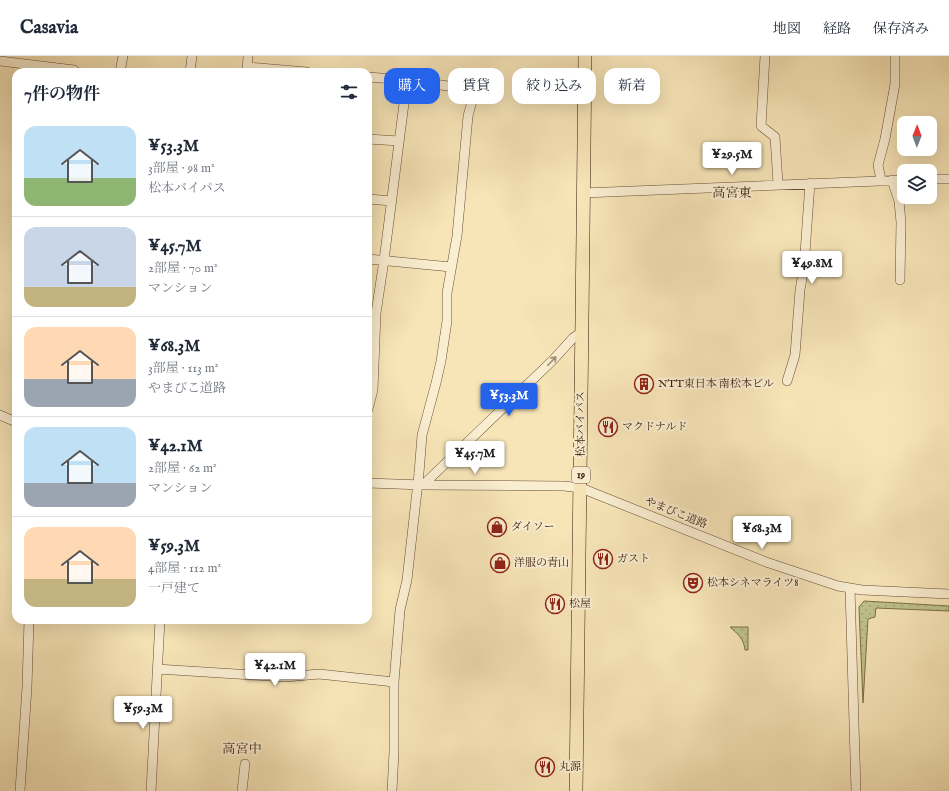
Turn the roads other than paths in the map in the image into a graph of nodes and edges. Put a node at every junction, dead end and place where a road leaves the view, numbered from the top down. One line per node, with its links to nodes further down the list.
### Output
1 (123, 56): 9 (street)
2 (192, 56): 10 (street)
3 (248, 56): 11 (street)
4 (585, 56): 25 (highway, 松本バイパス / 19)
5 (765, 56): 24 (street)
6 (896, 56): 20 (street)
7 (0, 61): 8 (street)
8 (58, 68)
9 (121, 68)
10 (190, 68)
11 (247, 68)
12 (372, 77): 13 (street)
13 (384, 78)
14 (440, 85): 30 (street)
15 (404, 104): 17 (street)
16 (372, 138): 17 (street)
17 (399, 141): 27 (street)
18 (937, 179): 19 (street)
19 (949, 179)
20 (881, 180): 21 (street); 23 (street)
21 (892, 180): 22 (street); 31 (street)
22 (897, 180)
23 (810, 183): 24 (street); 34 (street)
24 (778, 184): 25 (street)
25 (583, 194): 33 (highway, 松本バイパス / 19)
26 (372, 199): 27 (street)
27 (392, 201): 29 (street)
28 (372, 259): 29 (street)
29 (384, 260): 30 (street); 32 (street)
30 (451, 267): 39 (street)
31 (900, 280)
32 (372, 313): 35 (street)
33 (582, 332): 39 (street, one-way to 33); 40 (highway, 松本バイパス / 19)
34 (787, 381)
35 (372, 394)
36 (0, 415): 37 (street)
37 (12, 420)
38 (372, 483): 39 (street, やまびこ道路)
39 (420, 485): 40 (street, やまびこ道路); 46 (street)
40 (581, 488): 41 (street, やまびこ道路); 52 (highway, 松本バイパス / 19)
41 (850, 588): 42 (street, やまびこ道路); 53 (street)
42 (949, 594)
43 (29, 624): 48 (street)
44 (160, 624): 45 (street)
45 (157, 669): 46 (street); 49 (street)
46 (394, 682): 51 (street)
47 (245, 764): 50 (street)
48 (20, 791)
49 (151, 791)
50 (242, 791)
51 (392, 791)
52 (576, 791)
53 (856, 791)

